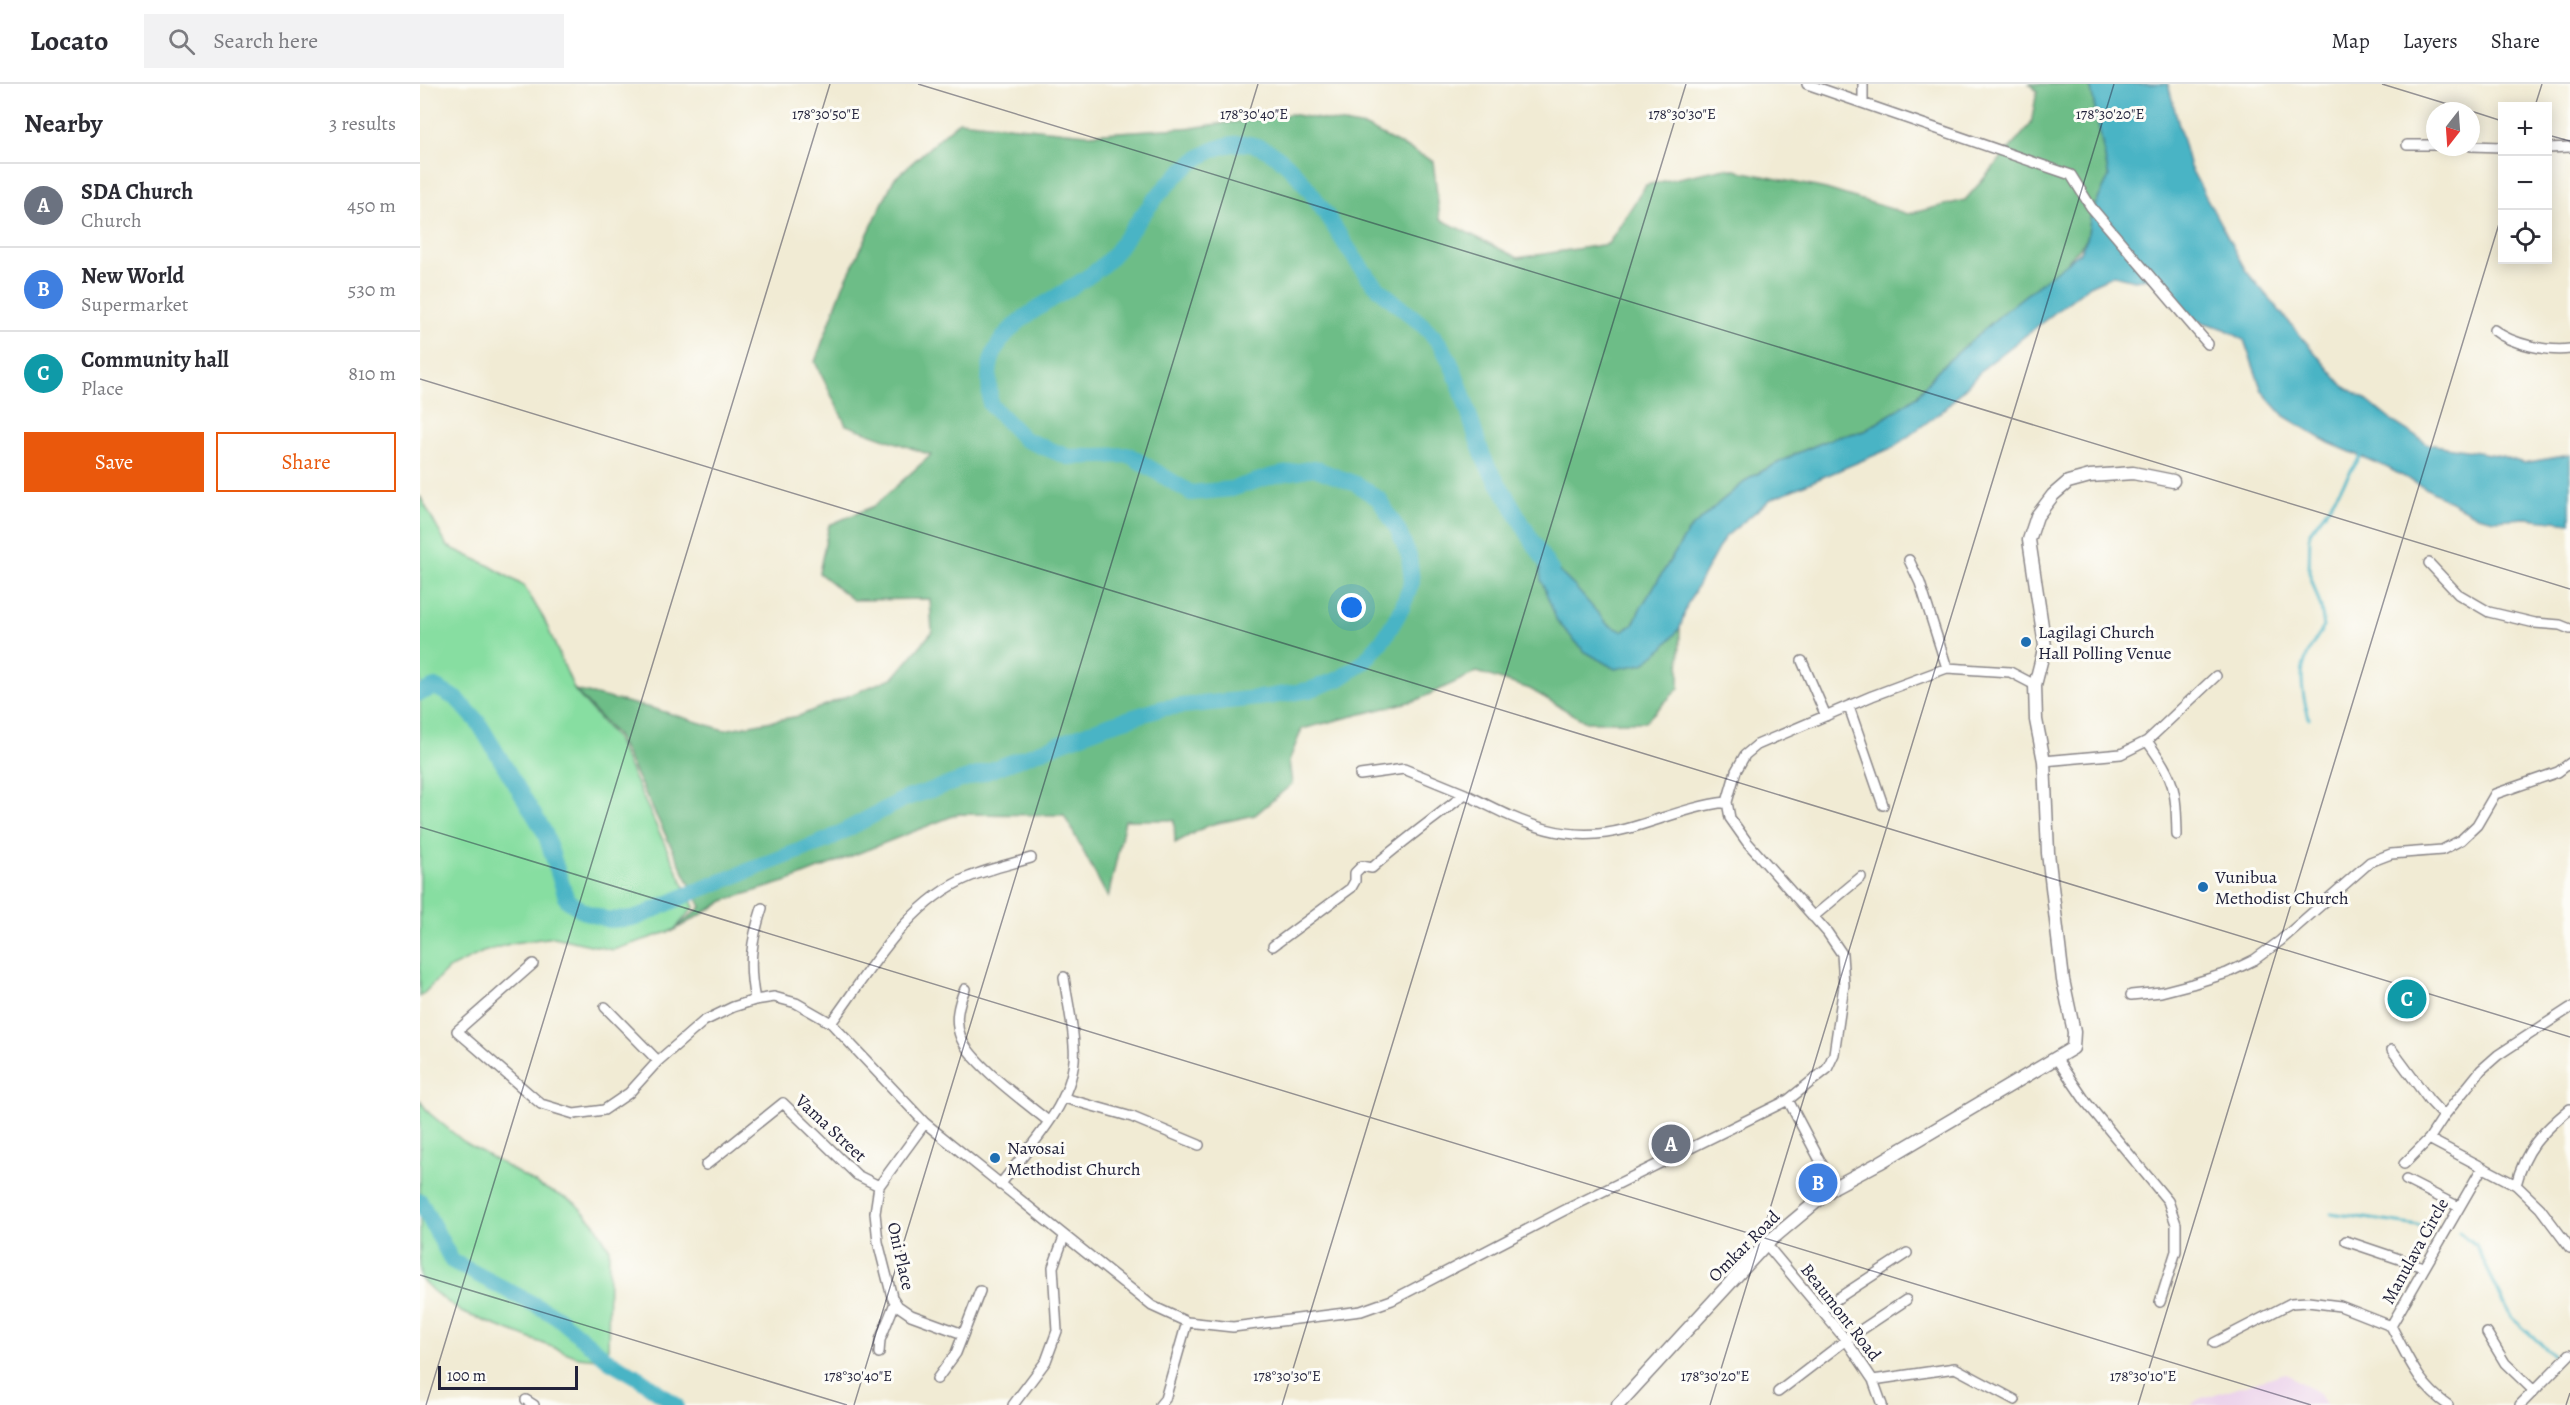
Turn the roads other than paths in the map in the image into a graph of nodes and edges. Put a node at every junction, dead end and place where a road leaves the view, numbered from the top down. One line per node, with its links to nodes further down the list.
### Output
1 (1807, 84): 3 (street)
2 (1863, 84): 3 (street)
3 (1863, 102): 11 (street)
4 (2407, 145): 5 (street)
5 (2426, 145)
6 (2480, 146): 7 (street)
7 (2498, 147)
8 (2570, 147): 9 (street)
9 (2552, 148)
10 (2494, 330): 12 (street)
11 (2208, 344)
12 (2570, 349)
13 (2173, 481): 20 (street)
14 (1909, 560): 18 (street)
15 (2429, 562): 16 (street)
16 (2570, 629)
17 (1802, 661): 22 (street)
18 (1947, 668): 20 (street); 21 (street)
19 (2216, 676): 23 (street)
20 (2035, 685): 24 (street)
21 (1849, 707): 22 (street); 29 (street)
22 (1826, 716): 28 (street)
23 (2147, 741): 24 (street); 30 (street)
24 (2044, 761): 45 (street, Omkar Road)
25 (2570, 763): 39 (street)
26 (1360, 775): 27 (street)
27 (1465, 794): 28 (street); 35 (street)
28 (1727, 802): 34 (street)
29 (1883, 805)
30 (2177, 836)
31 (1031, 858): 43 (street)
32 (1861, 877): 34 (street)
33 (762, 908): 40 (street)
34 (1813, 917): 48 (street)
35 (1273, 946)
36 (533, 964): 46 (street)
37 (1064, 977): 47 (street)
38 (965, 989): 51 (street)
39 (2131, 995)
40 (754, 1000): 43 (street); 46 (street)
41 (605, 1007): 46 (street)
42 (2570, 1008): 50 (street)
43 (831, 1023): 52 (street)
44 (2392, 1050): 50 (street)
45 (2056, 1058): 62 (street, Omkar Road); 72 (street)
46 (658, 1061)
47 (1064, 1098): 51 (street); 54 (street)
48 (1788, 1100): 62 (street); 75 (street)
49 (2570, 1109): 60 (street)
50 (2444, 1116): 53 (street)
51 (1048, 1121): 59 (street)
52 (925, 1123): 59 (street); 61 (street, Oni Place)
53 (2429, 1139): 55 (street); 57 (street)
54 (1199, 1145)
55 (2404, 1164)
56 (706, 1165): 61 (street, Vama Street)
57 (2482, 1168): 60 (street); 63 (street, Manulava Circle)
58 (2406, 1180): 63 (street)
59 (1000, 1185): 64 (street)
60 (2516, 1185): 67 (street)
61 (879, 1186): 73 (street, Oni Place)
62 (1834, 1187): 66 (street, Omkar Road)
63 (2459, 1207): 69 (street, Manulava Circle)
64 (1064, 1237): 75 (street); 88 (street)
65 (2346, 1241): 69 (street)
66 (1766, 1244): 74 (street, Beaumont Road); 90 (street, Omkar Road)
67 (2570, 1248)
68 (1907, 1253): 74 (street)
69 (2423, 1268): 76 (street, Manulava Circle)
70 (980, 1291): 78 (street)
71 (1906, 1300): 79 (street)
72 (2160, 1302)
73 (895, 1303): 78 (street); 81 (street)
74 (1820, 1310): 79 (street, Beaumont Road)
75 (1187, 1322): 89 (street)
76 (2391, 1326): 80 (street); 92 (street, Manulava Circle)
77 (2487, 1333): 85 (street)
78 (963, 1334): 83 (street)
79 (1845, 1340): 84 (street, Beaumont Road); 86 (street)
80 (2214, 1343)
81 (879, 1353)
82 (2570, 1354): 85 (street)
83 (937, 1379)
84 (1873, 1380): 87 (street); 91 (street, Beaumont Road)
85 (2534, 1391): 93 (street)
86 (1778, 1392)
87 (2015, 1400)
88 (1013, 1405)
89 (1160, 1405)
90 (1618, 1405)
91 (1882, 1405)
92 (2448, 1405)
93 (2520, 1405)

